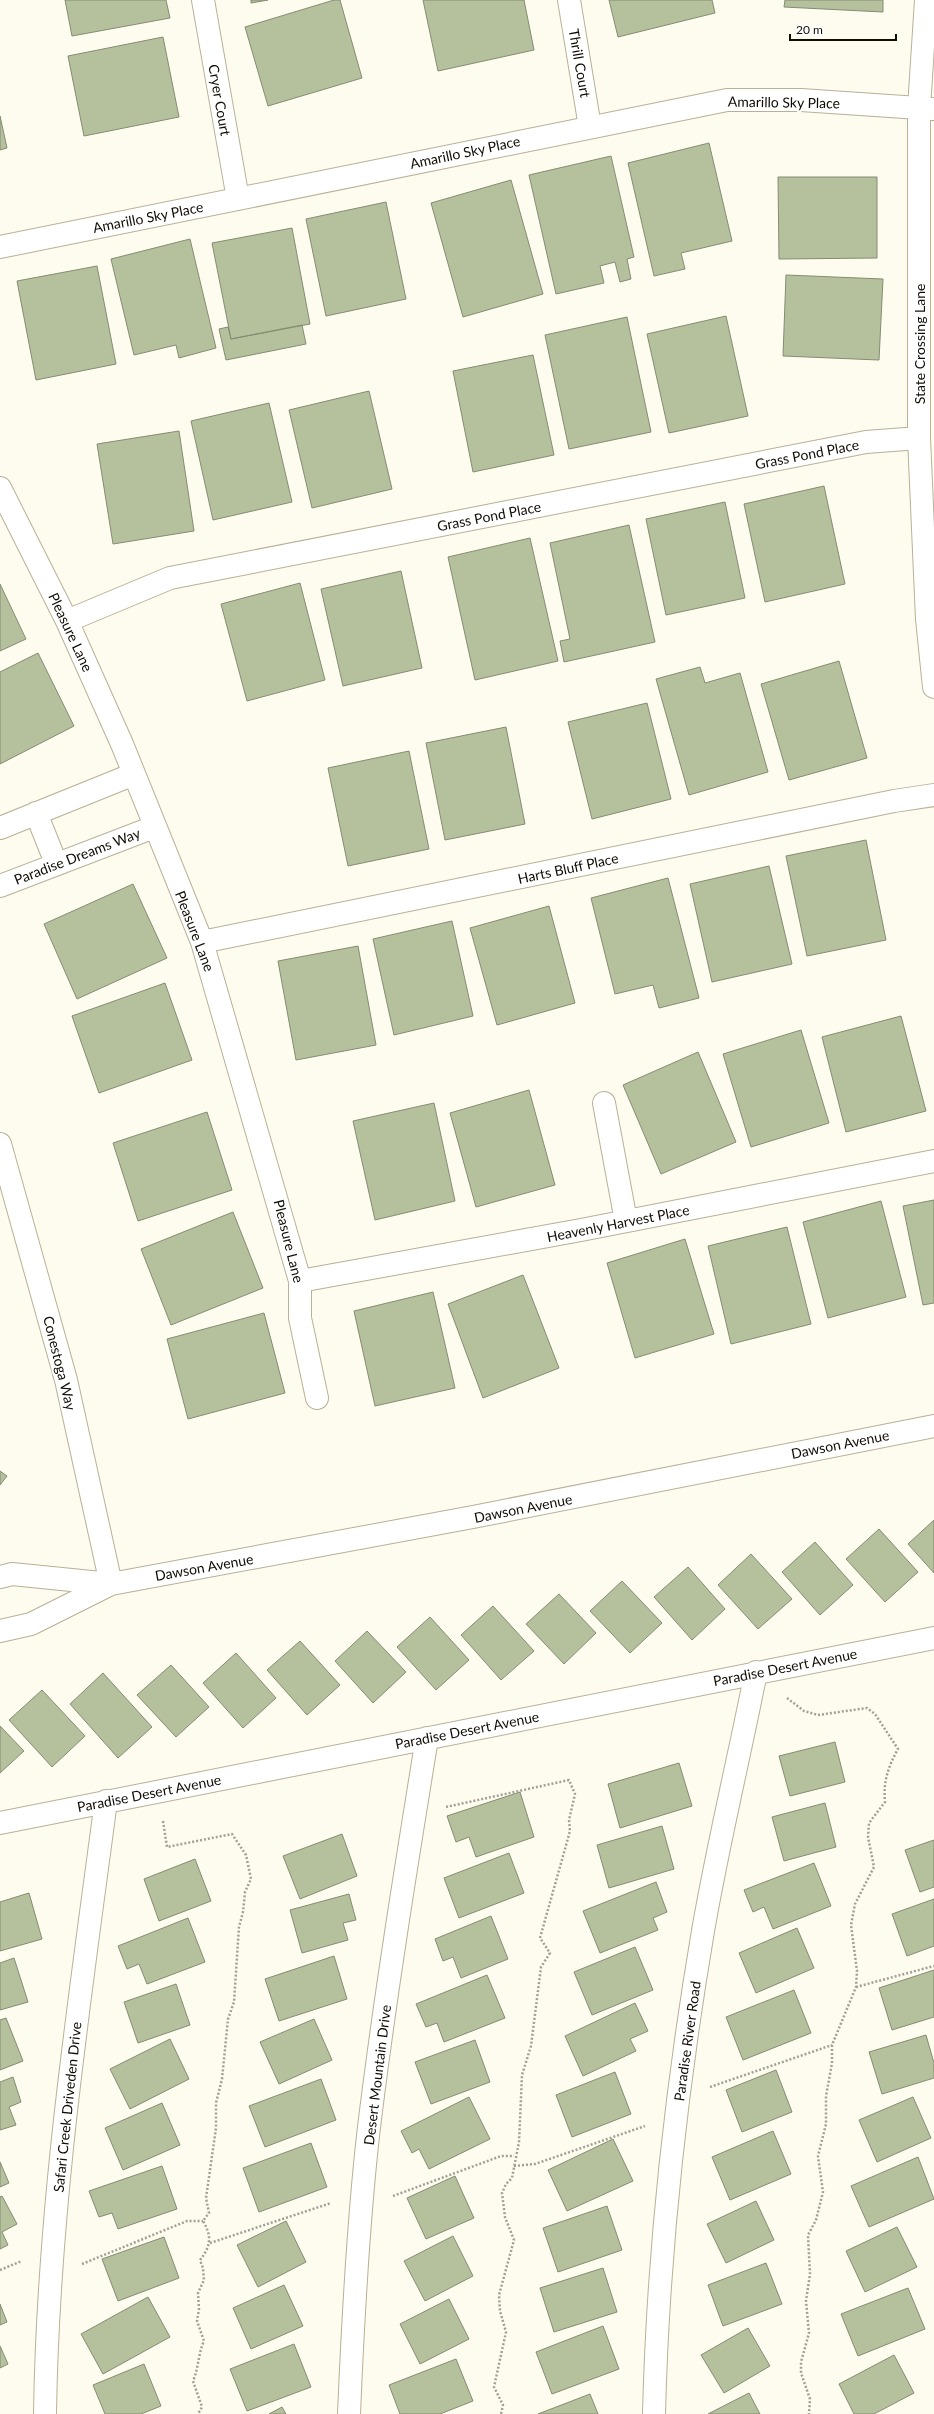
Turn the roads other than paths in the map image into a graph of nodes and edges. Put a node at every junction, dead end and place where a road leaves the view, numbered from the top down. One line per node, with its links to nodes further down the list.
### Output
1 (202, 0): 6 (street, Cryer Court)
2 (569, 0): 5 (street, Thrill Court)
3 (926, 0): 4 (street, State Crossing Lane)
4 (926, 108): 5 (street, Amarillo Sky Place); 8 (street, State Crossing Lane)
5 (590, 127): 6 (street, Amarillo Sky Place)
6 (238, 199): 7 (street, Amarillo Sky Place)
7 (0, 247)
8 (919, 438): 10 (street, Grass Pond Place); 11 (street, State Crossing Lane)
9 (0, 488): 10 (street, Pleasure Lane)
10 (67, 621): 12 (street, Pleasure Lane)
11 (934, 687)
12 (134, 774): 14 (street); 15 (street, Pleasure Lane)
13 (934, 795): 19 (street, Harts Bluff Place)
14 (36, 813): 16 (street); 17 (street)
15 (154, 827): 17 (street, Paradise Dreams Way); 19 (street, Pleasure Lane)
16 (0, 828)
17 (56, 863): 18 (street, Paradise Dreams Way)
18 (0, 886)
19 (202, 942): 24 (street, Pleasure Lane)
20 (604, 1103): 23 (street)
21 (0, 1144): 28 (street, Conestoga Way)
22 (934, 1161): 23 (street, Heavenly Harvest Place)
23 (626, 1221): 24 (street, Heavenly Harvest Place)
24 (300, 1281): 25 (street, Pleasure Lane)
25 (317, 1398)
26 (934, 1426): 28 (street, Dawson Avenue)
27 (0, 1577): 28 (street, Dawson Avenue)
28 (110, 1584): 29 (street, Dawson Avenue)
29 (0, 1631)
30 (934, 1638): 31 (street, Paradise Desert Avenue)
31 (756, 1672): 32 (street, Paradise Desert Avenue); 37 (street, Paradise River Road)
32 (427, 1738): 33 (street, Paradise Desert Avenue); 36 (street, Desert Mountain Drive)
33 (106, 1801): 34 (street, Paradise Desert Avenue); 35 (street, Safari Creek Driveden Drive)
34 (0, 1823)
35 (45, 2414)
36 (349, 2414)
37 (654, 2414)

